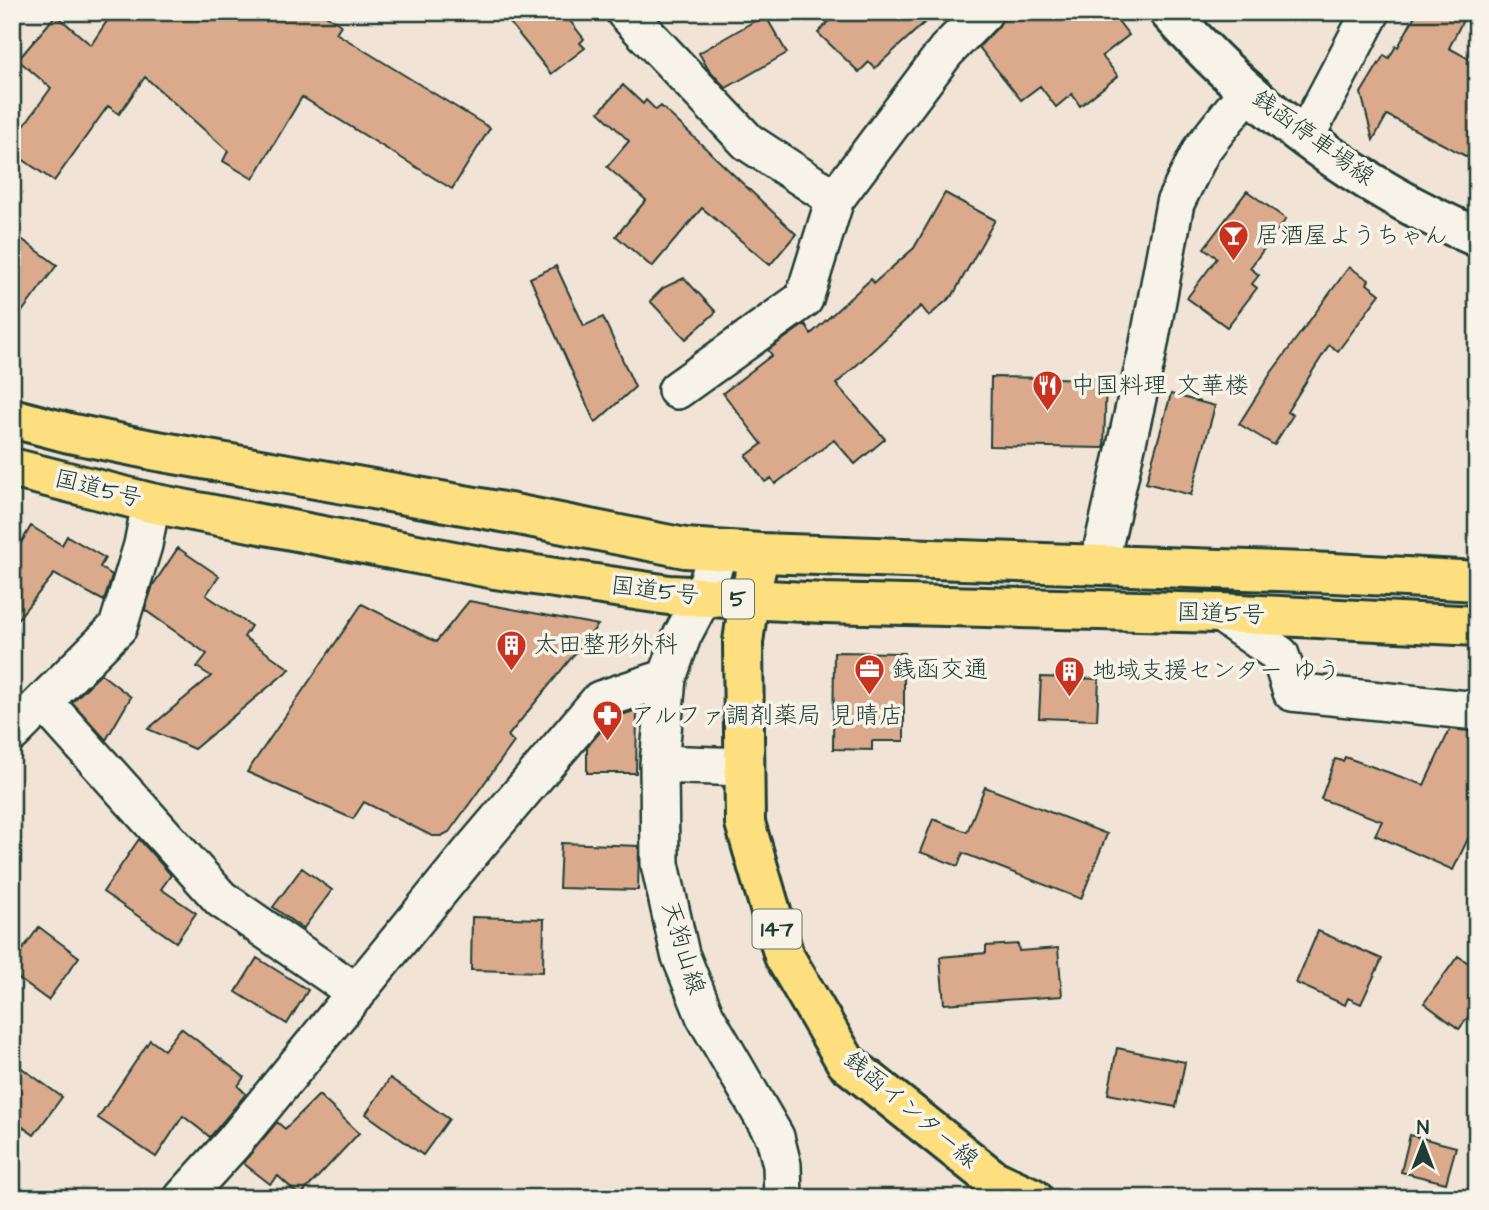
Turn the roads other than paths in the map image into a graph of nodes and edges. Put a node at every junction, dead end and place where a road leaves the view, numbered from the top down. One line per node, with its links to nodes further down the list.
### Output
1 (625, 12): 7 (street)
2 (984, 12): 7 (street)
3 (1169, 12): 5 (main road, 銭函停車場線)
4 (1371, 12): 6 (street)
5 (1247, 92): 6 (main road, 銭函停車場線); 15 (street)
6 (1304, 138): 8 (main road, 銭函停車場線)
7 (835, 199): 9 (street)
8 (1476, 234)
9 (677, 390)
10 (12, 418): 13 (main road, 国道5号 / 5)
11 (12, 468): 12 (main road, 国道5号 / 5)
12 (152, 503): 17 (main road, 国道5号 / 5); 22 (street)
13 (719, 551): 14 (main road, 国道5号 / 5); 17 (street, 天狗山線)
14 (760, 553): 15 (main road, 国道5号 / 5); 18 (main road, 銭函インター線 / 147)
15 (1099, 565): 16 (main road, 国道5号 / 5)
16 (1477, 581)
17 (702, 598): 18 (main road, 国道5号 / 5); 21 (street, 天狗山線)
18 (749, 599): 19 (main road, 国道5号 / 5); 26 (main road, 銭函インター線 / 147)
19 (1220, 613): 20 (main road, 国道5号 / 5); 23 (street)
20 (1477, 626)
21 (667, 678): 25 (street, 天狗山線); 27 (street)
22 (44, 702): 24 (street); 27 (street)
23 (1477, 710)
24 (12, 733)
25 (659, 764): 26 (street); 29 (street, 天狗山線)
26 (744, 767): 30 (main road, 銭函インター線 / 147)
27 (357, 992): 28 (street)
28 (183, 1198)
29 (783, 1198)
30 (1033, 1198)

